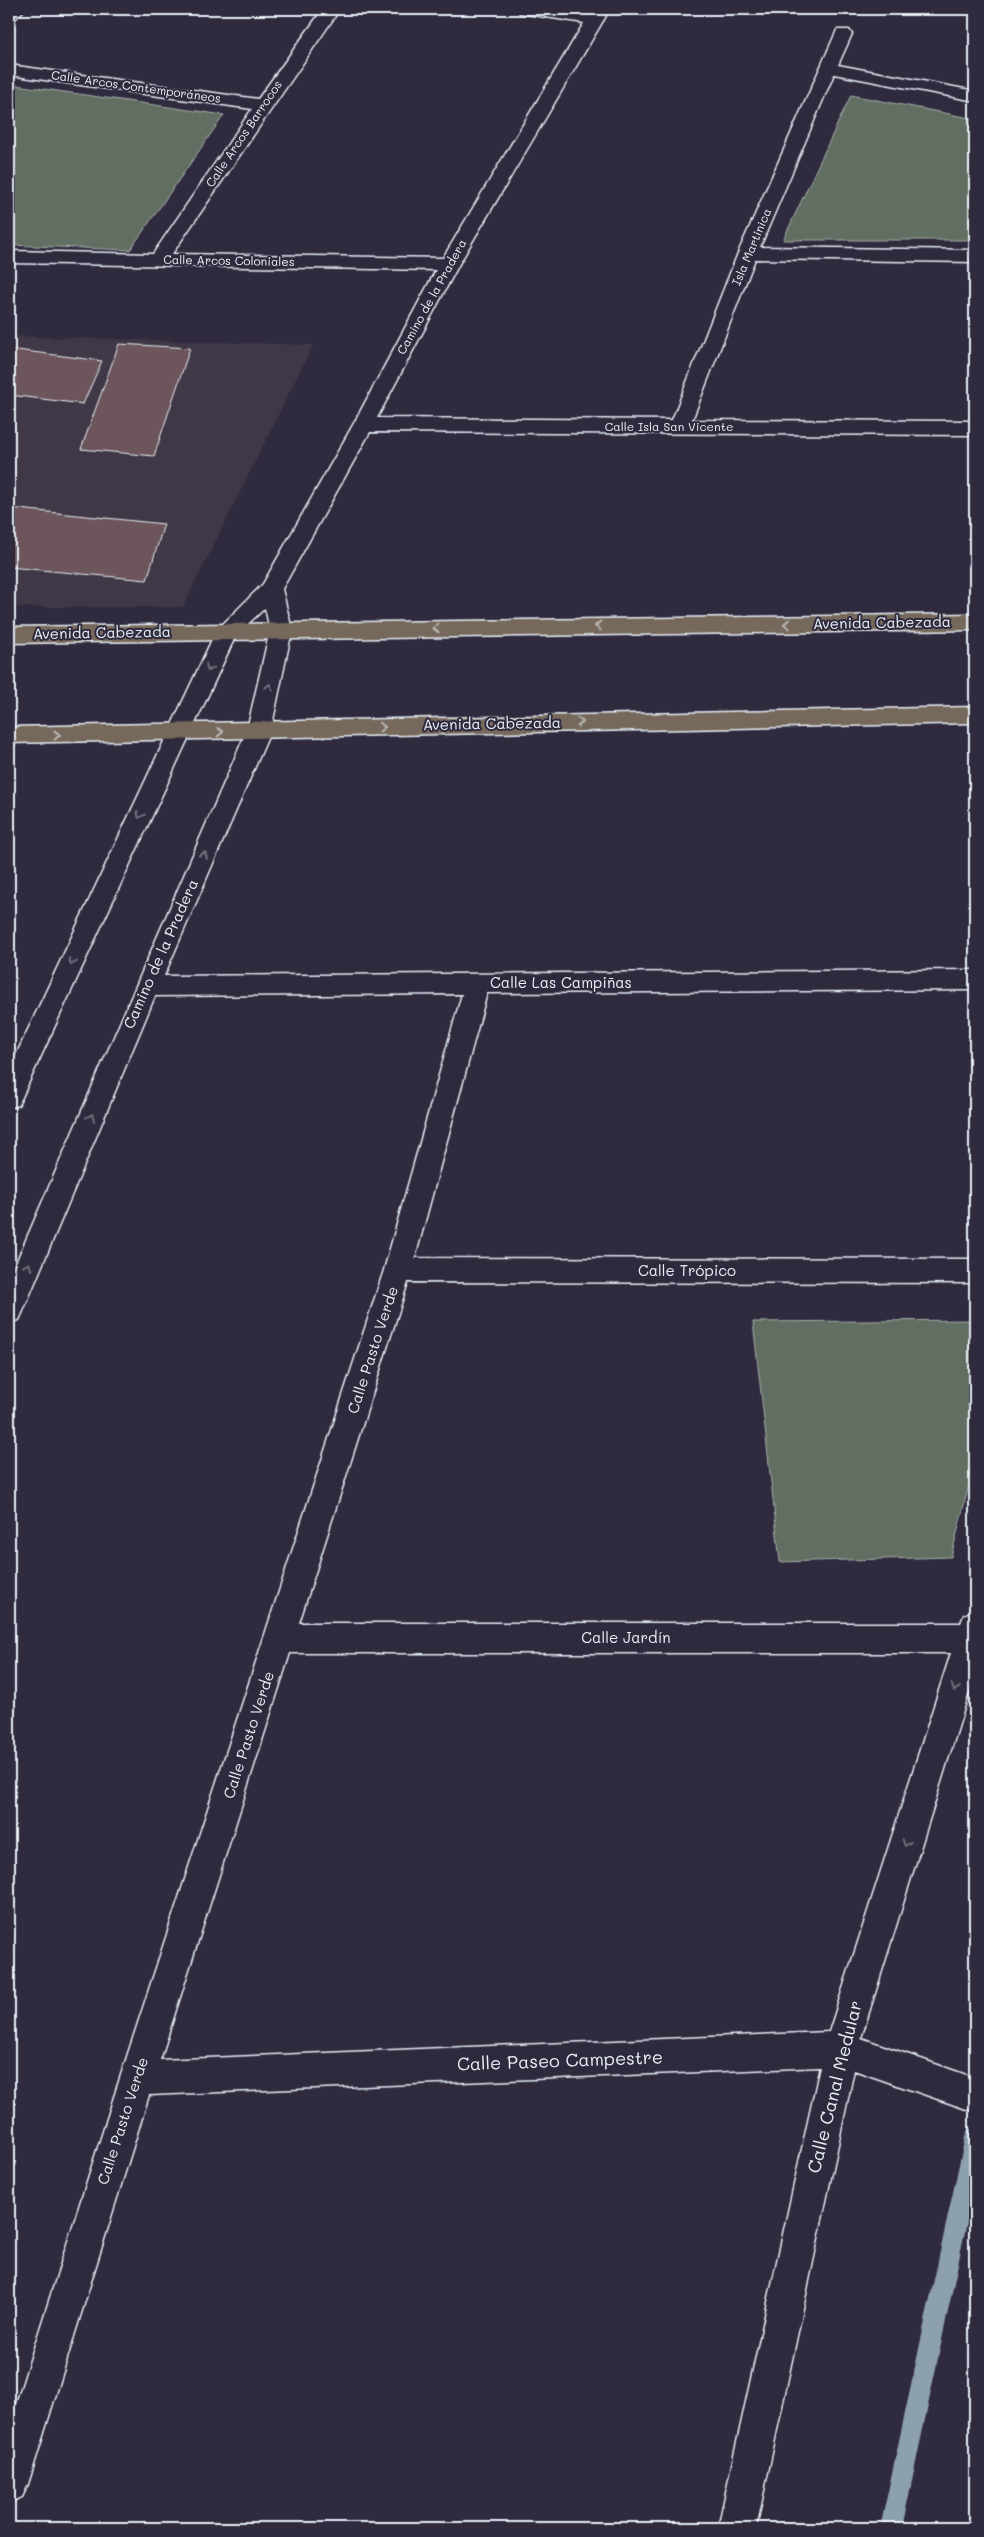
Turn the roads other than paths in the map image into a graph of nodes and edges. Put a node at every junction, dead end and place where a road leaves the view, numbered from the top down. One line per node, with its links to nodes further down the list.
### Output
1 (16, 9): 5 (street)
2 (331, 9): 10 (street, Calle Arcos Barrocos)
3 (526, 9): 4 (street)
4 (598, 14): 15 (street, Camino de la Pradera)
5 (9, 15)
6 (843, 34): 7 (street, Isla Martinica)
7 (830, 68): 9 (street); 11 (street, Isla Martinica)
8 (9, 70): 10 (street, Calle Arcos Contemporáneos)
9 (975, 96)
10 (263, 105): 14 (street, Calle Arcos Barrocos)
11 (748, 253): 12 (street); 17 (street, Isla Martinica)
12 (975, 256)
13 (9, 257): 14 (street, Calle Arcos Coloniales)
14 (158, 260): 15 (street, Calle Arcos Coloniales)
15 (449, 264): 16 (street, Camino de la Pradera)
16 (363, 425): 17 (street, Calle Isla San Vicente); 19 (street, Camino de la Pradera)
17 (679, 427): 18 (street, Calle Isla San Vicente)
18 (975, 428)
19 (271, 589): 21 (street, Camino de la Pradera); 22 (street, Camino de la Pradera)
20 (975, 622): 21 (main road, Avenida Cabezada, one-way to 21)
21 (281, 630): 22 (main road, Avenida Cabezada); 25 (street, Camino de la Pradera, one-way to 21)
22 (227, 631): 23 (main road, Avenida Cabezada); 26 (street, Camino de la Pradera, one-way to 26)
23 (9, 635)
24 (975, 715): 25 (main road, Avenida Cabezada, one-way to 24)
25 (259, 730): 26 (main road, Avenida Cabezada, one-way to 25); 30 (street, Camino de la Pradera, one-way to 25)
26 (179, 733): 27 (main road, Avenida Cabezada, one-way to 26); 31 (street, Camino de la Pradera, one-way to 31)
27 (9, 735)
28 (975, 980): 29 (street, Calle Las Campiñas)
29 (477, 984): 30 (street, Calle Las Campiñas); 32 (street, Calle Pasto Verde)
30 (147, 986): 34 (street, Camino de la Pradera, one-way to 30)
31 (9, 1096)
32 (398, 1270): 33 (street, Calle Trópico); 36 (street, Calle Pasto Verde)
33 (975, 1271)
34 (9, 1311)
35 (973, 1632): 36 (street, Calle Jardín); 37 (street, Calle Canal Medular, one-way to 37)
36 (280, 1638): 38 (street, Calle Pasto Verde)
37 (841, 2049): 38 (street, Calle Paseo Campestre); 39 (street, Calle Paseo Campestre); 41 (street, Calle Canal Medular)
38 (137, 2078): 40 (street, Calle Pasto Verde)
39 (975, 2095)
40 (9, 2484)
41 (737, 2528)

